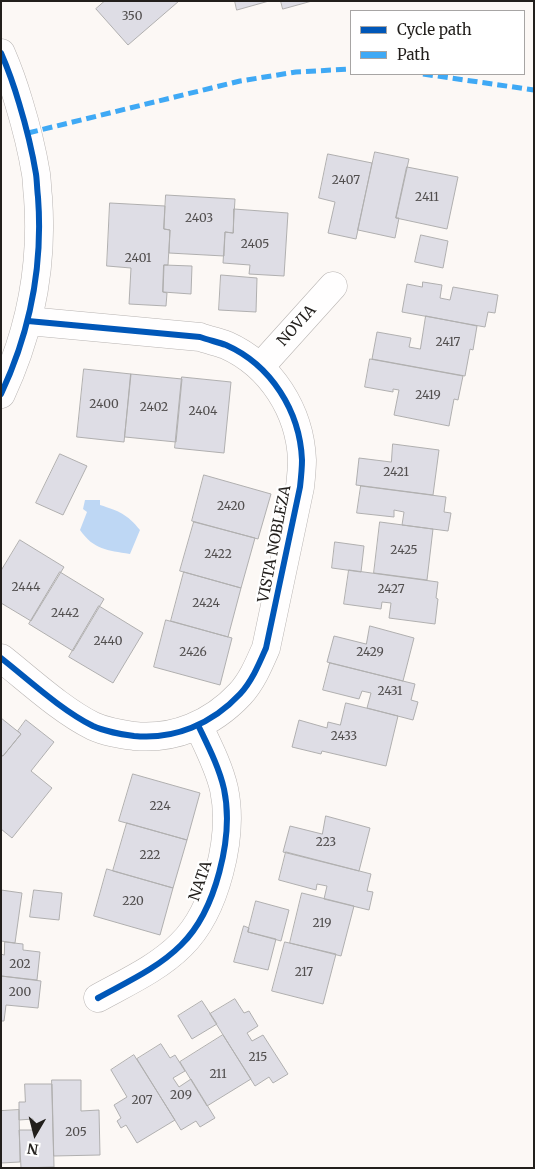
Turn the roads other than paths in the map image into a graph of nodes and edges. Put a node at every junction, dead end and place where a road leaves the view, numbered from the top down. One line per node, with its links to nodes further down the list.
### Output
1 (1, 52): 3 (street)
2 (333, 286): 4 (street, NOVIA)
3 (28, 321): 4 (street, VISTA NOBLEZA); 5 (street)
4 (260, 367): 7 (street, VISTA NOBLEZA)
5 (1, 394)
6 (1, 658): 7 (street, VISTA NOBLEZA)
7 (198, 725): 8 (street, NATA)
8 (98, 998)

